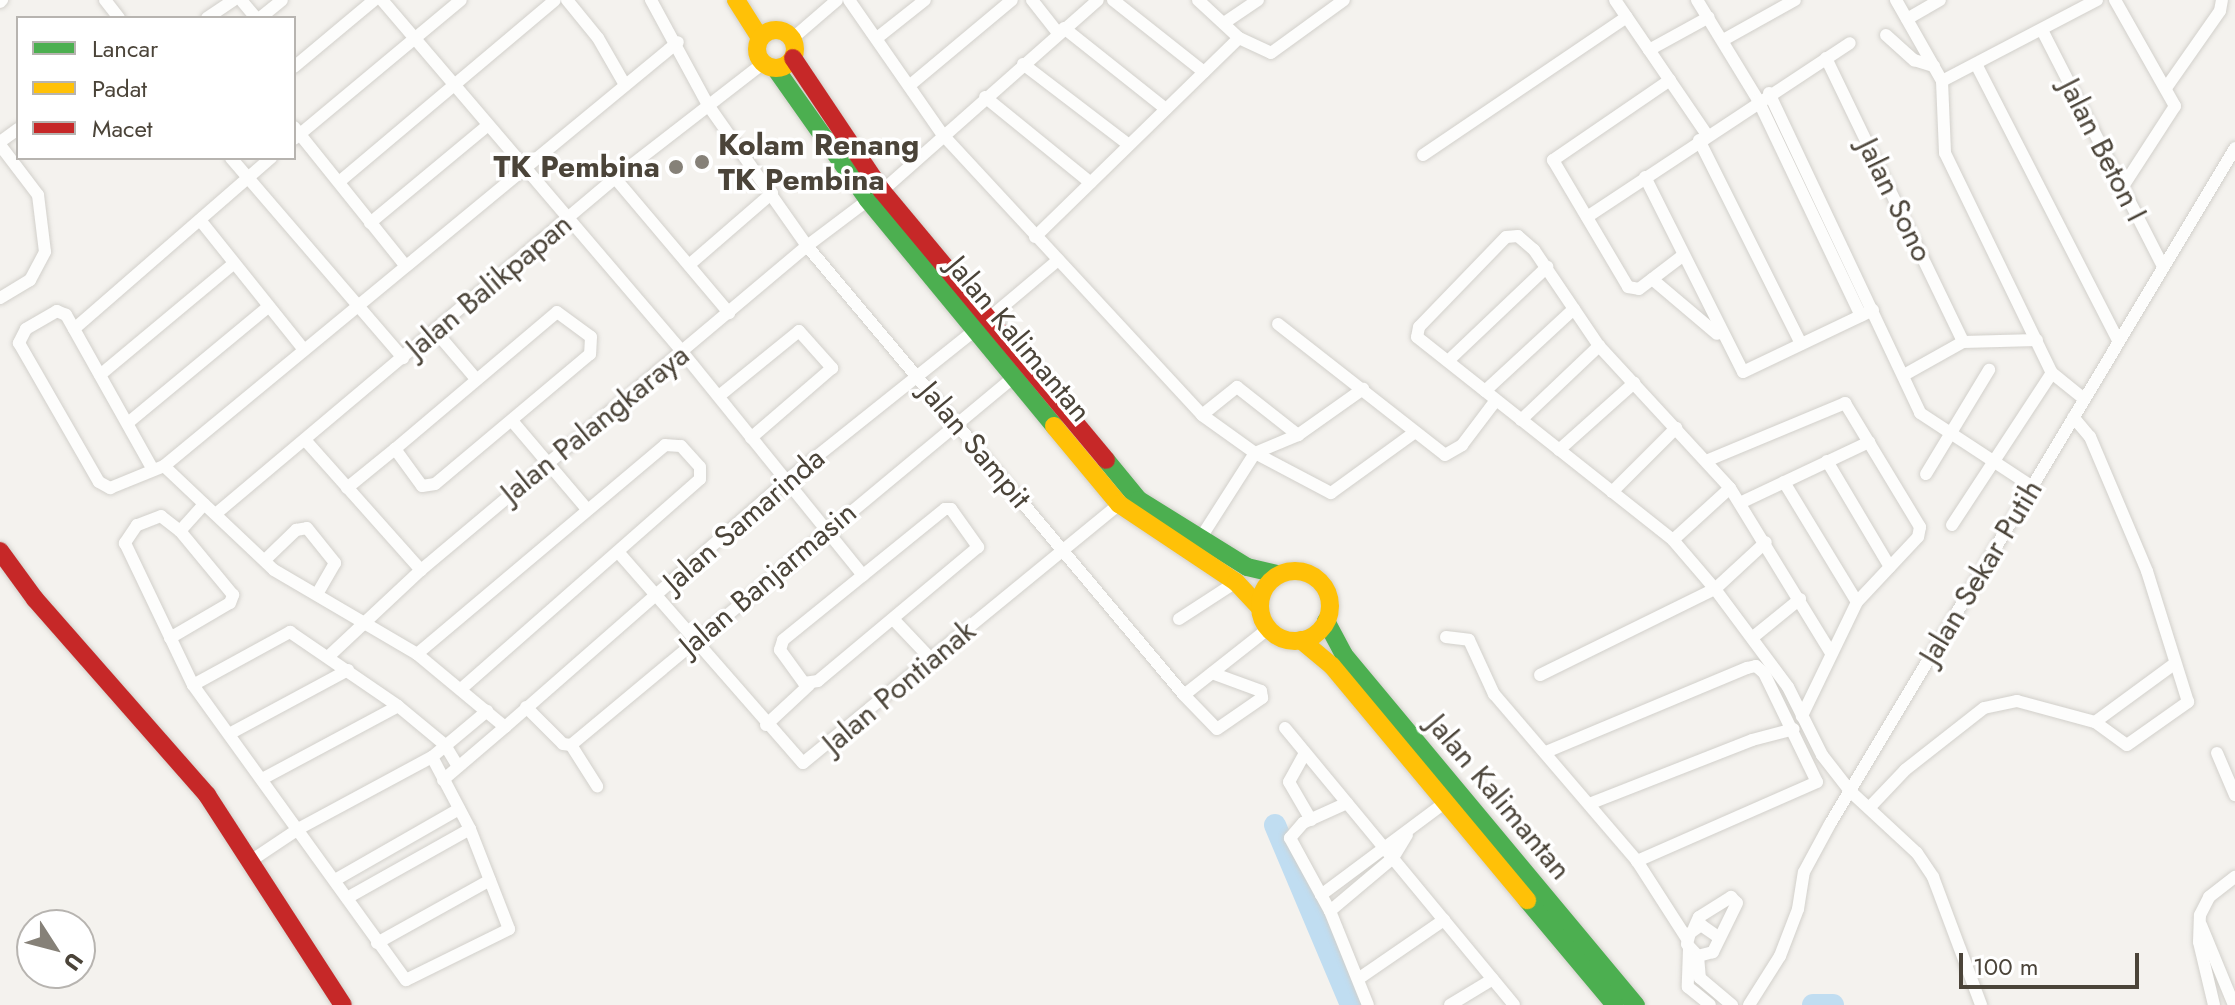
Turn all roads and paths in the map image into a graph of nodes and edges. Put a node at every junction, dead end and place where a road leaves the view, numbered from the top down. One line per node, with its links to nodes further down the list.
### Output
1 (105, 0): 31 (street)
2 (234, 0): 32 (street)
3 (241, 0): 33 (street)
4 (282, 0): 34 (street)
5 (374, 0): 55 (street)
6 (382, 0): 43 (street)
7 (461, 0): 43 (street)
8 (555, 0): 63 (street)
9 (567, 0): 61 (street)
10 (651, 0): 48 (street, Jalan Sampit)
11 (736, 0): 41 (main road)
12 (749, 0): 41 (main road)
13 (837, 0): 44 (street)
14 (849, 0): 45 (street)
15 (925, 0): 45 (street)
16 (1012, 0): 62 (street)
17 (1032, 0): 39 (street)
18 (1098, 0): 39 (street, Jalan Palangkaraya)
19 (1113, 0): 58 (street)
20 (1198, 0): 38 (street)
21 (1258, 0): 38 (street)
22 (1344, 0): 46 (street)
23 (1615, 0): 35 (street)
24 (1697, 0): 36 (street)
25 (1795, 0): 47 (street)
26 (1896, 0): 37 (street)
27 (1940, 0): 37 (street)
28 (2097, 0): 40 (street)
29 (2115, 0): 64 (street)
30 (2222, 0): 64 (street)
31 (117, 16)
32 (210, 16)
33 (256, 16)
34 (261, 16)
35 (1627, 17): 50 (street); 77 (street)
36 (1709, 17): 47 (street); 50 (street)
37 (1907, 19): 57 (street)
38 (1224, 23): 46 (street)
39 (1061, 31): 53 (street, Jalan Palangkaraya); 68 (street)
40 (2043, 32): 54 (street); 86 (street, Jalan Beton I)
41 (765, 34): 44 (main road); 56 (main road)
42 (1886, 35): 57 (street)
43 (415, 38): 63 (street); 71 (street)
44 (793, 38): 51 (main road)
45 (877, 38): 62 (street)
46 (1239, 38): 58 (street)
47 (1725, 39): 65 (street)
48 (678, 42): 61 (street); 67 (street, Jalan Sampit)
49 (1850, 43): 52 (street)
50 (1649, 50): 59 (street)
51 (793, 58): 56 (main road); 88 (main road, Jalan Kalimantan)
52 (1826, 58): 65 (street); 117 (street, Jalan Sono)
53 (1023, 64): 66 (street, Jalan Palangkaraya); 75 (street)
54 (1976, 64): 60 (street); 115 (street)
55 (296, 65)
56 (769, 66): 67 (street, Jalan Balikpapan); 88 (main road, Jalan Kalimantan)
57 (1934, 66): 60 (street)
58 (1204, 72): 68 (street)
59 (1670, 80): 73 (street); 89 (street)
60 (1942, 81): 116 (street)
61 (625, 85): 80 (street)
62 (909, 86): 72 (street)
63 (455, 87): 69 (street); 84 (street)
64 (2166, 88): 86 (street)
65 (1764, 96): 73 (street); 107 (street); 109 (street)
66 (985, 97): 72 (street, Jalan Palangkaraya); 85 (street)
67 (708, 105): 83 (street, Jalan Balikpapan); 87 (street, Jalan Sampit)
68 (1166, 109): 75 (street)
69 (488, 125): 80 (street); 92 (street)
70 (16, 131): 74 (street)
71 (296, 134): 84 (street)
72 (943, 135): 88 (street, Jalan Palangkaraya); 93 (street)
73 (1703, 138): 82 (street); 118 (street)
74 (0, 144): 103 (street)
75 (1129, 145): 85 (street)
76 (2235, 148): 101 (street, Jalan Sekar Putih)
77 (1423, 155)
78 (233, 160): 81 (street)
79 (268, 160): 81 (street)
80 (522, 170): 91 (street); 98 (street)
81 (247, 177): 90 (street); 104 (street)
82 (1645, 177): 89 (street); 95 (street)
83 (615, 178): 91 (street, Jalan Balikpapan); 99 (street)
84 (339, 182): 92 (street)
85 (1091, 183): 93 (street)
86 (2122, 188): 101 (street, Jalan Beton I)
87 (772, 193): 94 (street, Jalan Sampit); 99 (street)
88 (875, 196): 94 (street, Jalan Palangkaraya); 110 (main road, Jalan Kalimantan)
89 (1587, 217): 102 (street)
90 (200, 220): 97 (street); 112 (street)
91 (567, 221): 113 (street, Jalan Balikpapan); 121 (street)
92 (370, 223): 98 (street)
93 (1035, 237): 96 (street)
94 (807, 246): 108 (street, Jalan Palangkaraya); 127 (street, Jalan Sampit)
95 (1681, 257): 102 (street); 114 (street)
96 (1058, 260): 110 (street, Jalan Samarinda); 136 (street)
97 (233, 264): 105 (street); 126 (street)
98 (404, 264): 104 (street)
99 (689, 265): 108 (street)
100 (1547, 267): 106 (street); 123 (street); 123 (street)
101 (2163, 267): 115 (street, Jalan Sekar Putih)
102 (1652, 279): 114 (street)
103 (0, 298)
104 (356, 307): 120 (street); 122 (street)
105 (267, 308): 120 (street); 139 (street)
106 (1574, 309): 119 (street); 134 (street)
107 (1873, 310): 109 (street); 128 (street)
108 (729, 313): 121 (street, Jalan Palangkaraya)
109 (1861, 316): 118 (street)
110 (982, 324): 127 (street, Jalan Samarinda); 129 (main road, Jalan Kalimantan); 148 (main road, Jalan Kalimantan)
111 (1278, 324): 132 (street)
112 (74, 329): 126 (street); 157 (street)
113 (436, 332): 122 (street, Jalan Balikpapan); 130 (street)
114 (1723, 339): 118 (street)
115 (2118, 340): 135 (street, Jalan Sekar Putih)
116 (2038, 341): 117 (street); 125 (street)
117 (1963, 342): 128 (street)
118 (1801, 344)
119 (1599, 346): 131 (street); 138 (street)
120 (304, 350): 157 (street)
121 (683, 353): 133 (street); 156 (street, Jalan Palangkaraya)
122 (403, 358): 147 (street, Jalan Balikpapan)
123 (1448, 361): 134 (street)
124 (1989, 370): 144 (street)
125 (2052, 373): 135 (street); 153 (street)
126 (100, 375): 139 (street)
127 (916, 375): 141 (street, Jalan Sampit); 159 (street, Jalan Samarinda)
128 (1904, 375): 144 (street)
129 (1014, 377): 141 (street, Jalan Banjarmasin); 148 (main road, Jalan Kalimantan)
130 (476, 379): 140 (street); 150 (street)
131 (1634, 383): 142 (street); 151 (street)
132 (1363, 389): 143 (street); 145 (street)
133 (719, 396): 146 (street); 146 (street)
134 (1491, 396): 138 (street); 143 (street)
135 (2083, 398): 137 (street, Jalan Sekar Putih)
136 (1202, 415): 145 (street); 152 (street)
137 (2073, 417): 161 (street, Jalan Sekar Putih); 205 (street)
138 (1521, 420): 151 (street)
139 (129, 422): 157 (street)
140 (513, 422): 150 (street); 156 (street)
141 (956, 422): 171 (street, Jalan Banjarmasin); 176 (street, Jalan Sampit)
142 (1676, 428): 154 (street); 164 (street)
143 (1414, 433): 152 (street)
144 (1951, 434): 153 (street); 158 (street)
145 (1298, 435): 152 (street)
146 (751, 438): 159 (street)
147 (306, 441): 162 (street); 169 (street, Jalan Balikpapan)
148 (1080, 442): 167 (main road, Jalan Kalimantan); 173 (main road, Jalan Kalimantan)
149 (1869, 442): 154 (street); 155 (street); 180 (street)
150 (395, 449): 162 (street)
151 (1559, 450): 164 (street)
152 (1255, 453): 173 (street)
153 (1991, 460): 161 (street); 170 (street)
154 (1706, 461): 163 (street)
155 (1827, 461): 160 (street); 180 (street)
156 (547, 463): 168 (street); 181 (street, Jalan Palangkaraya)
157 (158, 467): 166 (street)
158 (1926, 474)
159 (786, 481): 171 (street); 187 (street, Jalan Samarinda)
160 (1784, 482): 165 (street); 189 (street)
161 (2031, 486): 233 (street, Jalan Sekar Putih)
162 (347, 488): 181 (street)
163 (1730, 488): 165 (street); 174 (street)
164 (1612, 492): 174 (street)
165 (1740, 503): 175 (street)
166 (204, 504): 169 (street); 172 (street)
167 (1119, 504): 176 (street, Jalan Pontianak); 184 (main road, Jalan Kalimantan)
168 (586, 508): 178 (street); 202 (street)
169 (218, 512): 179 (street)
170 (1952, 525)
171 (826, 529): 183 (street); 199 (street, Jalan Banjarmasin)
172 (180, 531): 197 (street); 197 (street)
173 (1200, 539): 182 (main road, Jalan Kalimantan)
174 (1673, 540): 185 (street)
175 (1766, 542): 185 (street); 188 (street)
176 (1064, 549): 204 (street, Jalan Pontianak); 212 (street, Jalan Sampit)
177 (0, 551): 245 (main road)
178 (619, 553): 187 (street, Jalan Pontianak); 211 (street)
179 (266, 559): 186 (street); 186 (street)
180 (1890, 567): 189 (street)
181 (421, 570): 194 (street, Jalan Palangkaraya)
182 (1278, 574): 190 (main road); 193 (main road)
183 (863, 575): 192 (street); 210 (street)
184 (1236, 582): 190 (main road, Jalan Kalimantan); 191 (street)
185 (1715, 589): 198 (street); 208 (street)
186 (318, 592): 194 (street)
187 (656, 597): 199 (street, Jalan Pontianak); 215 (street, Jalan Samarinda)
188 (1800, 599): 198 (street); 201 (street)
189 (1857, 602): 201 (street)
190 (1259, 607): 195 (main road)
191 (1179, 619)
192 (894, 620): 204 (street); 210 (street)
193 (1326, 621): 200 (main road); 235 (main road, Jalan Kalimantan)
194 (360, 623): 202 (street); 203 (street, Jalan Palangkaraya)
195 (1268, 629): 200 (main road); 207 (street)
196 (1446, 637): 225 (street)
197 (170, 638): 209 (street)
198 (1752, 638): 216 (street)
199 (695, 640): 218 (street, Jalan Pontianak); 224 (street, Jalan Banjarmasin)
200 (1301, 640): 235 (main road, Jalan Kalimantan)
201 (1831, 653): 216 (street)
202 (417, 654): 211 (street)
203 (329, 656): 206 (street); 209 (street)
204 (931, 659): 218 (street, Jalan Pontianak)
205 (2173, 665): 217 (street); 217 (street)
206 (348, 670): 213 (street); 222 (street)
207 (1212, 673): 212 (street); 212 (street, Jalan Sampit)
208 (1540, 675)
209 (193, 685): 222 (street)
210 (809, 685): 218 (street)
211 (462, 688): 214 (street)
212 (1184, 695)
213 (398, 706): 223 (street); 230 (street)
214 (487, 711): 219 (street); 223 (street)
215 (521, 711): 219 (street, Jalan Samarinda); 224 (street)
216 (1802, 716): 233 (street)
217 (2095, 722): 238 (street)
218 (766, 725)
219 (505, 727): 229 (street, Jalan Samarinda)
220 (1285, 728): 226 (street)
221 (1794, 729): 225 (street); 237 (street); 247 (street)
222 (231, 733): 230 (street)
223 (445, 745): 228 (street); 229 (street)
224 (571, 745): 232 (street)
225 (1546, 752): 237 (street)
226 (1305, 753): 236 (street); 240 (street)
227 (2217, 753): 234 (street)
228 (432, 757): 231 (street); 241 (street)
229 (457, 765): 231 (street, Jalan Samarinda)
230 (264, 778): 241 (street)
231 (443, 780): 239 (street)
232 (597, 786)
233 (1850, 791): 238 (street); 270 (street, Jalan Sekar Putih)
234 (2235, 795)
235 (1453, 796): 243 (street); 267 (main road, Jalan Kalimantan); 268 (main road, Jalan Kalimantan)
236 (1347, 803): 240 (street); 244 (street)
237 (1589, 804): 247 (street)
238 (1869, 808): 271 (street)
239 (459, 809): 242 (street); 249 (street)
240 (1311, 820): 251 (street)
241 (300, 828): 245 (street); 249 (street)
242 (470, 829): 250 (street); 252 (street)
243 (1407, 835): 244 (street); 246 (street)
244 (1383, 845): 246 (street); 251 (street)
245 (260, 855): 263 (main road)
246 (1393, 858): 253 (street); 254 (street)
247 (1637, 861): 258 (street)
248 (2235, 877): 255 (street)
249 (335, 880): 252 (street)
250 (490, 880): 257 (street); 257 (street)
251 (1321, 895): 253 (street)
252 (347, 898): 257 (street)
253 (1330, 911): 259 (street)
254 (1444, 920): 259 (street); 260 (street)
255 (2201, 925): 262 (street); 272 (street)
256 (1717, 936): 258 (street); 258 (street); 258 (street)
257 (377, 943)
258 (1692, 943): 261 (street)
259 (1361, 977): 264 (street)
260 (1493, 979): 265 (street); 266 (street)
261 (1708, 1002): 269 (street)
262 (2234, 1002): 272 (street)
263 (343, 1005)
264 (1368, 1005)
265 (1450, 1005)
266 (1514, 1005)
267 (1615, 1005)
268 (1636, 1005)
269 (1732, 1005)
270 (1749, 1005)
271 (1981, 1005)
272 (2216, 1005)

